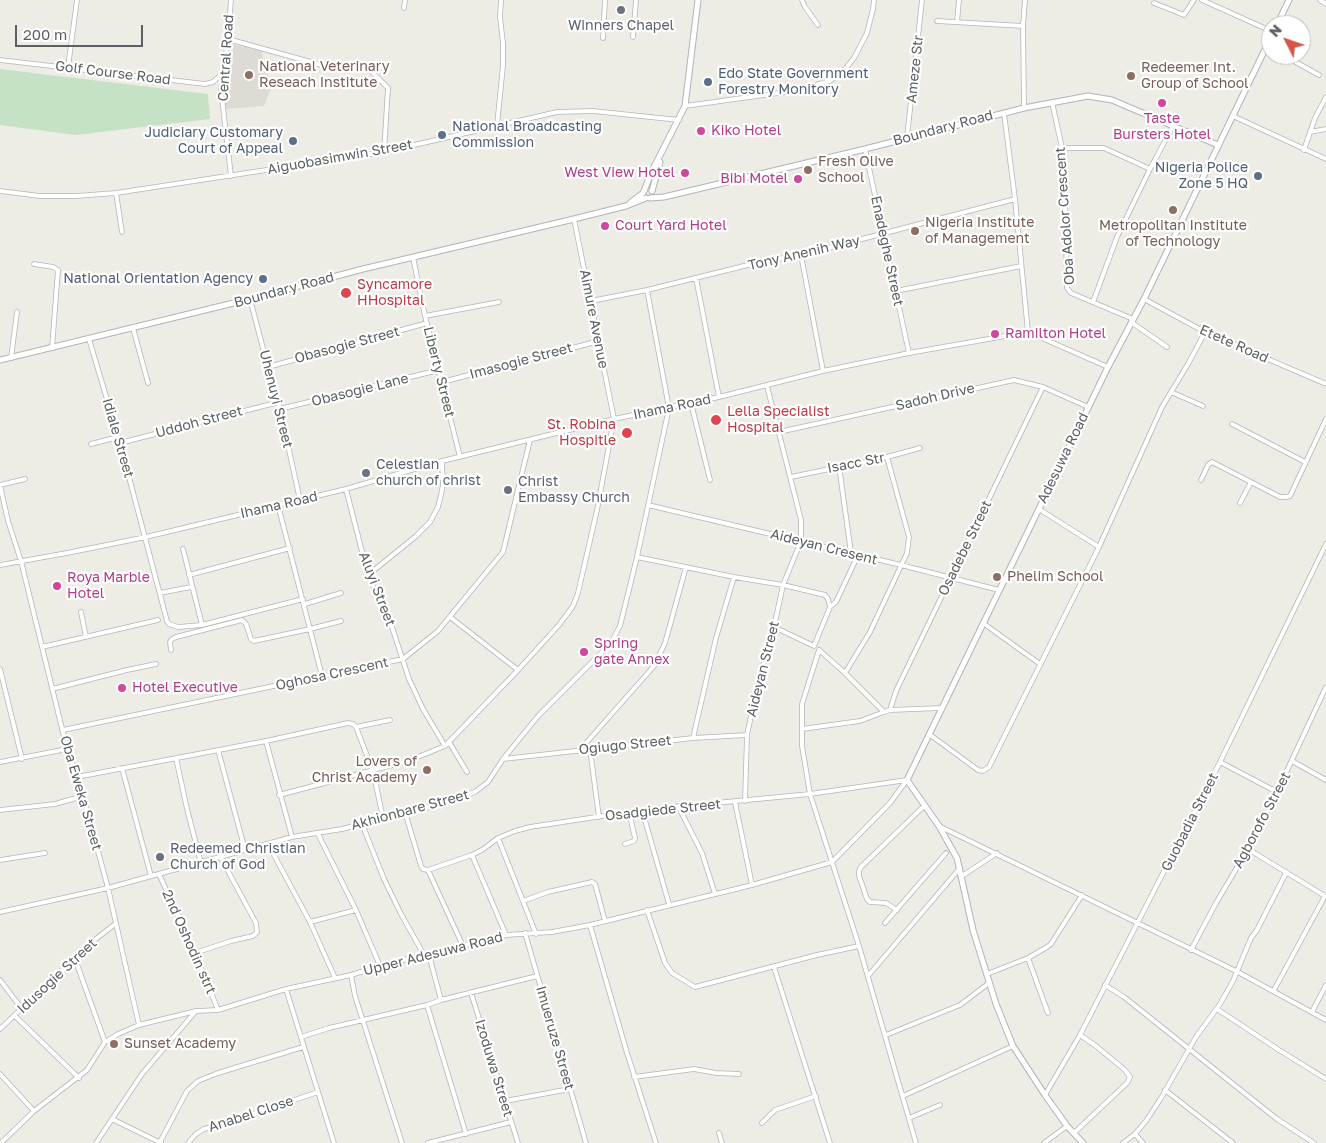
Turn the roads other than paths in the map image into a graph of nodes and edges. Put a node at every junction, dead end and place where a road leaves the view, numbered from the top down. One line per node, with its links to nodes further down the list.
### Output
1 (77, 0): 34 (street)
2 (231, 0): 28 (street, Central Road)
3 (405, 0): 19 (street)
4 (500, 0): 46 (street)
5 (605, 0): 27 (street)
6 (636, 0): 26 (street)
7 (698, 0): 41 (street)
8 (802, 0): 23 (street)
9 (874, 0): 41 (street)
10 (922, 0): 50 (street, Ameze Str)
11 (960, 0): 22 (street)
12 (1025, 0): 24 (street)
13 (1194, 0): 17 (street)
14 (1202, 0): 25 (street)
15 (1289, 0): 20 (street)
16 (1320, 0): 18 (street)
17 (1154, 4)
18 (1326, 4)
19 (404, 8)
20 (1282, 15)
21 (937, 21): 22 (street)
22 (957, 22): 24 (street)
23 (818, 25)
24 (1023, 26): 42 (street)
25 (1261, 27)
26 (633, 37)
27 (603, 38)
28 (228, 39): 32 (street); 35 (street, Central Road)
29 (0, 60): 34 (street, Golf Course Road)
30 (1261, 62): 44 (street, Adesuwa Road)
31 (1301, 65): 36 (street)
32 (325, 66)
33 (356, 66): 55 (street)
34 (68, 67): 37 (street, Golf Course Road)
35 (223, 73): 37 (street); 38 (street, Central Road)
36 (1319, 75)
37 (213, 82): 38 (street)
38 (221, 90): 58 (street, Central Road)
39 (1326, 97): 49 (street)
40 (1052, 102): 42 (street, Boundary Road); 47 (street, Boundary Road); 52 (street, Oba Adolor Crescent)
41 (685, 106): 45 (street)
42 (1024, 108): 43 (street, Boundary Road)
43 (1004, 113): 50 (street, Boundary Road); 62 (street)
44 (1233, 116): 51 (street, Adesuwa Road); 54 (street)
45 (679, 120): 46 (street, Aiguobasimwin Street); 61 (street)
46 (497, 125): 55 (street, Aiguobasimwin Street)
47 (1173, 126): 51 (street, Boundary Road); 57 (street)
48 (1326, 129): 49 (street)
49 (1310, 132): 54 (street)
50 (907, 137): 53 (street, Boundary Road)
51 (1218, 145): 74 (street, Adesuwa Road)
52 (1062, 148): 57 (street); 77 (street, Oba Adolor Crescent)
53 (865, 149): 61 (street, Boundary Road); 65 (street, Enadeghe Street)
54 (1304, 150): 56 (street)
55 (384, 152): 58 (street, Aiguobasimwin Street)
56 (1326, 159)
57 (1150, 169): 77 (street)
58 (230, 176): 60 (street, Aiguobasimwin Street)
59 (0, 191): 60 (street, Aiguobasimwin Street)
60 (116, 193): 64 (street)
61 (648, 194): 63 (street, Boundary Road)
62 (1015, 199): 65 (street, Tony Anenih Way); 69 (street)
63 (574, 219): 67 (street, Boundary Road); 75 (street, Aimure Avenue)
64 (122, 232)
65 (884, 234): 66 (street, Tony Anenih Way); 72 (street, Enadeghe Street)
66 (801, 255): 70 (street, Tony Anenih Way); 95 (street)
67 (413, 257): 73 (street, Boundary Road); 79 (street, Liberty Street)
68 (34, 264): 88 (street)
69 (1022, 266): 72 (street); 83 (street)
70 (696, 278): 71 (street, Tony Anenih Way); 102 (street)
71 (647, 290): 75 (street, Tony Anenih Way); 107 (street)
72 (896, 291): 89 (street, Enadeghe Street)
73 (250, 299): 82 (street, Boundary Road); 93 (street, Uhenuyi Street)
74 (1144, 299): 80 (street, Adesuwa Road); 84 (street, Etete Road)
75 (591, 301): 86 (street, Aimure Avenue)
76 (499, 302): 79 (street)
77 (1094, 302): 80 (street, Oba Adolor Crescent)
78 (17, 312): 90 (street)
79 (425, 316): 81 (street, Liberty Street)
80 (1132, 320): 87 (street, Oba Adolor Crescent); 92 (street, Adesuwa Road)
81 (427, 323): 93 (street, Obasogie Street); 94 (street, Liberty Street)
82 (133, 328): 85 (street, Boundary Road); 97 (street)
83 (1028, 332): 89 (street, Ihama Road); 92 (street)
84 (1204, 332): 98 (street, Etete Road); 101 (street)
85 (89, 339): 88 (street, Boundary Road); 113 (street, Idiale Street)
86 (599, 341): 96 (street, Imasogie Street); 109 (street, Aimure Avenue)
87 (1167, 347)
88 (52, 348): 90 (street, Boundary Road)
89 (908, 353): 95 (street, Ihama Road)
90 (11, 358): 91 (street, Boundary Road)
91 (0, 360)
92 (1108, 366): 106 (street, Adesuwa Road)
93 (268, 367): 103 (street, Uhenuyi Street)
94 (439, 370): 96 (street, Liberty Street); 108 (street, Obasogie Lane)
95 (823, 371): 99 (street, Ihama Road)
96 (442, 382): 118 (street, Liberty Street)
97 (148, 383)
98 (1326, 384)
99 (767, 386): 102 (street, Ihama Road); 112 (street)
100 (1043, 387): 106 (street, Sadoh Drive); 112 (street, Sadoh Drive); 151 (street, Osadebe Street)
101 (1171, 392): 105 (street); 138 (street)
102 (719, 397): 104 (street, Ihama Road)
103 (278, 402): 108 (street, Uhenuyi Street); 115 (street, Uddoh Street)
104 (691, 403): 107 (street, Ihama Road); 125 (street)
105 (1203, 406)
106 (1088, 407): 134 (street, Adesuwa Road)
107 (669, 408): 109 (street, Ihama Road); 133 (street, Akhionbare Street)
108 (280, 409): 130 (street, Uhenuyi Street)
109 (614, 419): 114 (street, Ihama Road); 177 (street)
110 (1326, 419): 121 (street)
111 (1232, 424): 121 (street)
112 (779, 432): 123 (street)
113 (118, 437): 115 (street, Idiale Street); 116 (street)
114 (530, 440): 118 (street, Ihama Road); 161 (street, Oghosa Crescent)
115 (120, 443): 135 (street, Idiale Street)
116 (91, 444)
117 (920, 448): 119 (street, Isacc Str)
118 (460, 457): 120 (street, Ihama Road)
119 (887, 457): 122 (street, Isacc Str); 146 (street)
120 (442, 461): 129 (street, Ihama Road); 149 (street)
121 (1305, 462): 127 (street)
122 (839, 466): 123 (street, Isacc Str); 141 (street)
123 (791, 477): 136 (street)
124 (25, 479): 128 (street)
125 (710, 480)
126 (1201, 480): 127 (street)
127 (1251, 482): 131 (street)
128 (0, 485): 144 (street, Oba Eweka Street)
129 (346, 488): 130 (street, Ihama Road); 149 (street, Aluyi Street)
130 (300, 500): 132 (street, Ihama Road)
131 (1240, 503)
132 (278, 505): 135 (street, Ihama Road); 139 (street)
133 (648, 505): 136 (street, Aideyan Cresent); 143 (street, Akhionbare Street)
134 (1039, 509): 138 (street); 154 (street, Adesuwa Road)
135 (146, 537): 144 (street, Ihama Road); 155 (street, Idiale Street)
136 (801, 541): 141 (street, Aideyan Cresent); 152 (street, Aideyan Street)
137 (1326, 544): 203 (street, Guobadia Street)
138 (1099, 547): 175 (street)
139 (290, 548): 148 (street); 157 (street)
140 (183, 549): 148 (street)
141 (851, 553): 142 (street, Aideyan Cresent)
142 (858, 555): 146 (street, Aideyan Cresent); 159 (street)
143 (637, 557): 147 (street); 200 (street, Akhionbare Street)
144 (21, 561): 145 (street, Ihama Road); 170 (street, Oba Eweka Street)
145 (0, 565)
146 (902, 565): 151 (street, Aideyan Cresent); 178 (street)
147 (686, 567): 150 (street); 198 (street)
148 (189, 575): 153 (street)
149 (368, 575): 173 (street, Aluyi Street)
150 (734, 577): 152 (street); 191 (street)
151 (950, 578): 154 (street, Aideyan Cresent); 183 (street, Osadebe Street)
152 (783, 585): 159 (street); 166 (street, Aideyan Street)
153 (192, 587): 155 (street); 165 (street)
154 (999, 590): 164 (street, Adesuwa Road)
155 (160, 593): 165 (street, Idiale Street)
156 (341, 593): 158 (street)
157 (303, 599): 158 (street); 165 (street)
158 (305, 604): 167 (street)
159 (830, 607): 169 (street)
160 (80, 612): 168 (street)
161 (450, 618): 173 (street, Oghosa Crescent); 177 (street)
162 (158, 620): 168 (street)
163 (341, 621): 167 (street)
164 (983, 623): 175 (street); 182 (street, Adesuwa Road)
165 (202, 625)
166 (774, 627): 169 (street); 190 (street, Aideyan Street)
167 (310, 629): 171 (street); 179 (street)
168 (86, 637): 170 (street)
169 (814, 646): 172 (street)
170 (42, 647): 181 (street, Oba Eweka Street)
171 (171, 650)
172 (819, 650): 178 (street); 187 (street)
173 (403, 659): 179 (street, Oghosa Crescent); 194 (street, Aluyi Street)
174 (156, 664): 181 (street)
175 (1040, 664): 189 (street)
176 (0, 669): 201 (street)
177 (518, 670): 193 (street)
178 (845, 673): 184 (street)
179 (322, 676): 188 (street, Oghosa Crescent)
180 (1326, 686): 204 (street, Agborofo Street)
181 (52, 689): 188 (street, Oba Eweka Street)
182 (941, 708): 183 (street); 189 (street, Adesuwa Road)
183 (890, 710): 184 (street)
184 (884, 712): 187 (street)
185 (390, 720): 186 (street)
186 (356, 727): 192 (street); 206 (street)
187 (802, 729): 212 (street)
188 (63, 730): 195 (street, Oba Eweka Street)
189 (929, 734): 209 (street, Adesuwa Road)
190 (747, 735): 191 (street, Ogiugo Street); 215 (street, Aideyan Street)
191 (693, 738): 196 (street, Ogiugo Street)
192 (266, 741): 197 (street); 214 (street)
193 (449, 742): 194 (street); 207 (street)
194 (445, 746): 206 (street)
195 (68, 749): 201 (street); 208 (street, Oba Eweka Street)
196 (590, 749): 198 (street, Ogiugo Street); 223 (street)
197 (218, 750): 199 (street); 233 (street)
198 (579, 751): 200 (street, Ogiugo Street)
199 (176, 758): 205 (street); 241 (street)
200 (504, 758): 221 (street, Akhionbare Street)
201 (22, 759): 202 (street)
202 (0, 762)
203 (1220, 762): 211 (street); 262 (street, Guobadia Street)
204 (1292, 762): 210 (street); 211 (street, Agborofo Street)
205 (122, 768): 208 (street); 246 (street)
206 (373, 771): 214 (street); 224 (street)
207 (467, 772)
208 (77, 777): 213 (street, Oba Eweka Street)
209 (907, 780): 212 (street, Osadgiede Street); 217 (street); 240 (street, Adesuwa Road)
210 (1326, 780)
211 (1277, 792): 232 (street, Agborofo Street)
212 (810, 794): 215 (street, Osadgiede Street); 240 (street)
213 (83, 796): 219 (street); 249 (street, Oba Eweka Street)
214 (279, 796): 228 (street)
215 (745, 801): 216 (street, Osadgiede Street)
216 (735, 802): 218 (street, Osadgiede Street); 248 (street)
217 (925, 805): 226 (street); 257 (street)
218 (678, 806): 220 (street, Osadgiede Street); 250 (street)
219 (0, 810)
220 (642, 810): 222 (street, Osadgiede Street); 254 (street)
221 (405, 812): 224 (street, Akhionbare Street); 243 (street)
222 (629, 812): 223 (street, Osadgiede Street); 231 (street)
223 (599, 817): 229 (street, Osadgiede Street)
224 (383, 818): 225 (street, Akhionbare Street)
225 (362, 824): 227 (street, Akhionbare Street); 272 (street)
226 (940, 826): 236 (street); 242 (street)
227 (318, 834): 228 (street, Akhionbare Street); 255 (street)
228 (292, 838): 230 (street, Akhionbare Street)
229 (498, 838): 237 (street, Osadgiede Street); 253 (street)
230 (268, 844): 233 (street, Akhionbare Street); 260 (street)
231 (625, 844)
232 (1248, 849): 244 (street); 270 (street, Agborofo Street)
233 (245, 850): 238 (street, Akhionbare Street)
234 (46, 853): 239 (street)
235 (946, 853): 257 (street)
236 (997, 853): 247 (street); 251 (street)
237 (472, 855): 243 (street, Osadgiede Street); 267 (street)
238 (221, 858): 241 (street, Akhionbare Street); 271 (street)
239 (0, 860)
240 (832, 862): 248 (street, Upper Adesuwa Road); 269 (street)
241 (201, 863): 245 (street, Akhionbare Street)
242 (960, 868): 247 (street); 282 (street)
243 (428, 870): 268 (street)
244 (1286, 873): 252 (street); 278 (street)
245 (159, 874): 246 (street, Akhionbare Street); 271 (street, 2nd Oshodin strt)
246 (151, 876): 249 (street, Akhionbare Street)
247 (962, 876): 279 (street)
248 (752, 885): 250 (street, Upper Adesuwa Road)
249 (108, 888): 258 (street, Akhionbare Street); 263 (street, Oba Eweka Street)
250 (715, 894): 254 (street, Upper Adesuwa Road)
251 (1082, 895): 262 (street); 274 (street)
252 (1325, 896): 289 (street)
253 (523, 901): 259 (street); 266 (street)
254 (669, 904): 256 (street, Upper Adesuwa Road)
255 (356, 910): 260 (street); 276 (street)
256 (647, 910): 259 (street, Upper Adesuwa Road); 277 (street)
257 (897, 910): 261 (street)
258 (0, 912)
259 (605, 921): 264 (street, Upper Adesuwa Road)
260 (310, 922): 283 (street)
261 (885, 923)
262 (1137, 923): 270 (street); 286 (street, Guobadia Street)
263 (115, 924): 275 (street, Idusogie Street); 302 (street, Oba Eweka Street)
264 (590, 924): 266 (street, Upper Adesuwa Road); 313 (street)
265 (525, 933): 266 (street, Upper Adesuwa Road); 267 (street, Upper Adesuwa Road); 281 (street, Imueruze Street)
266 (536, 934)
267 (506, 935): 268 (street, Upper Adesuwa Road)
268 (463, 946): 273 (street, Upper Adesuwa Road)
269 (859, 946): 277 (street); 282 (street)
270 (1191, 950): 278 (street)
271 (195, 953): 295 (street, 2nd Oshodin strt)
272 (424, 955): 273 (street, Upper Adesuwa Road); 276 (street, Upper Adesuwa Road)
273 (429, 955): 291 (street)
274 (1028, 958): 279 (street); 298 (street)
275 (73, 960): 293 (street, Idusogie Street); 307 (street)
276 (380, 966): 280 (street, Upper Adesuwa Road)
277 (774, 967): 320 (street)
278 (1236, 971): 289 (street); 294 (street)
279 (987, 974): 285 (street)
280 (351, 975): 283 (street, Upper Adesuwa Road); 300 (street)
281 (537, 976): 290 (street); 316 (street, Imueruze Street)
282 (868, 976): 304 (street)
283 (335, 978): 288 (street, Upper Adesuwa Road)
284 (0, 980): 293 (street)
285 (989, 983): 304 (street); 308 (street)
286 (1105, 984): 305 (street, Guobadia Street); 310 (street)
287 (1326, 985): 297 (street)
288 (286, 989): 295 (street, Upper Adesuwa Road); 306 (street)
289 (1274, 990): 297 (street)
290 (471, 993): 291 (street); 322 (street, Izoduwa Street)
291 (441, 1000): 292 (street)
292 (428, 1005): 300 (street); 332 (street)
293 (22, 1009): 299 (street, Idusogie Street)
294 (1217, 1009): 310 (street); 315 (street)
295 (218, 1010): 296 (street, Upper Adesuwa Road)
296 (196, 1011): 302 (street, Upper Adesuwa Road); 325 (street)
297 (1312, 1012): 301 (street)
298 (1048, 1013)
299 (16, 1016): 303 (street, Idusogie Street); 314 (street)
300 (363, 1020): 306 (street); 340 (street)
301 (1326, 1020)
302 (139, 1025): 307 (street, Upper Adesuwa Road)
303 (0, 1029)
304 (886, 1035): 321 (street)
305 (1080, 1035): 319 (street, Guobadia Street); 331 (street)
306 (302, 1037): 309 (street)
307 (106, 1042): 314 (street)
308 (1013, 1046): 319 (street); 321 (street)
309 (303, 1047): 318 (street); 337 (street)
310 (1189, 1048): 317 (street); 353 (street)
311 (0, 1074): 324 (street)
312 (739, 1074): 313 (street)
313 (634, 1077): 344 (street)
314 (79, 1078): 324 (street)
315 (1326, 1079)
316 (570, 1089): 322 (street); 343 (street, Imueruze Street)
317 (1165, 1090): 333 (street); 352 (street)
318 (318, 1092): 338 (street, Anabel Close); 339 (street)
319 (1045, 1095): 329 (street)
320 (816, 1096): 328 (street); 346 (street)
321 (903, 1096): 326 (street)
322 (505, 1101): 327 (street, Izoduwa Street)
323 (940, 1105): 326 (street)
324 (34, 1111): 335 (street)
325 (112, 1118): 336 (street); 337 (street)
326 (909, 1118): 347 (street)
327 (511, 1122): 332 (street); 342 (street, Izoduwa Street)
328 (762, 1122)
329 (1067, 1126): 331 (street); 348 (street)
330 (719, 1133): 345 (street)
331 (1074, 1133): 349 (street)
332 (466, 1134): 334 (street)
333 (1135, 1134): 350 (street); 351 (street)
334 (448, 1141): 341 (street)
335 (1, 1143)
336 (96, 1143)
337 (161, 1143)
338 (188, 1143)
339 (334, 1143)
340 (402, 1143)
341 (428, 1143)
342 (518, 1143)
343 (586, 1143)
344 (656, 1143)
345 (722, 1143)
346 (830, 1143)
347 (916, 1143)
348 (1044, 1143)
349 (1083, 1143)
350 (1123, 1143)
351 (1143, 1143)
352 (1233, 1143)
353 (1314, 1143)

